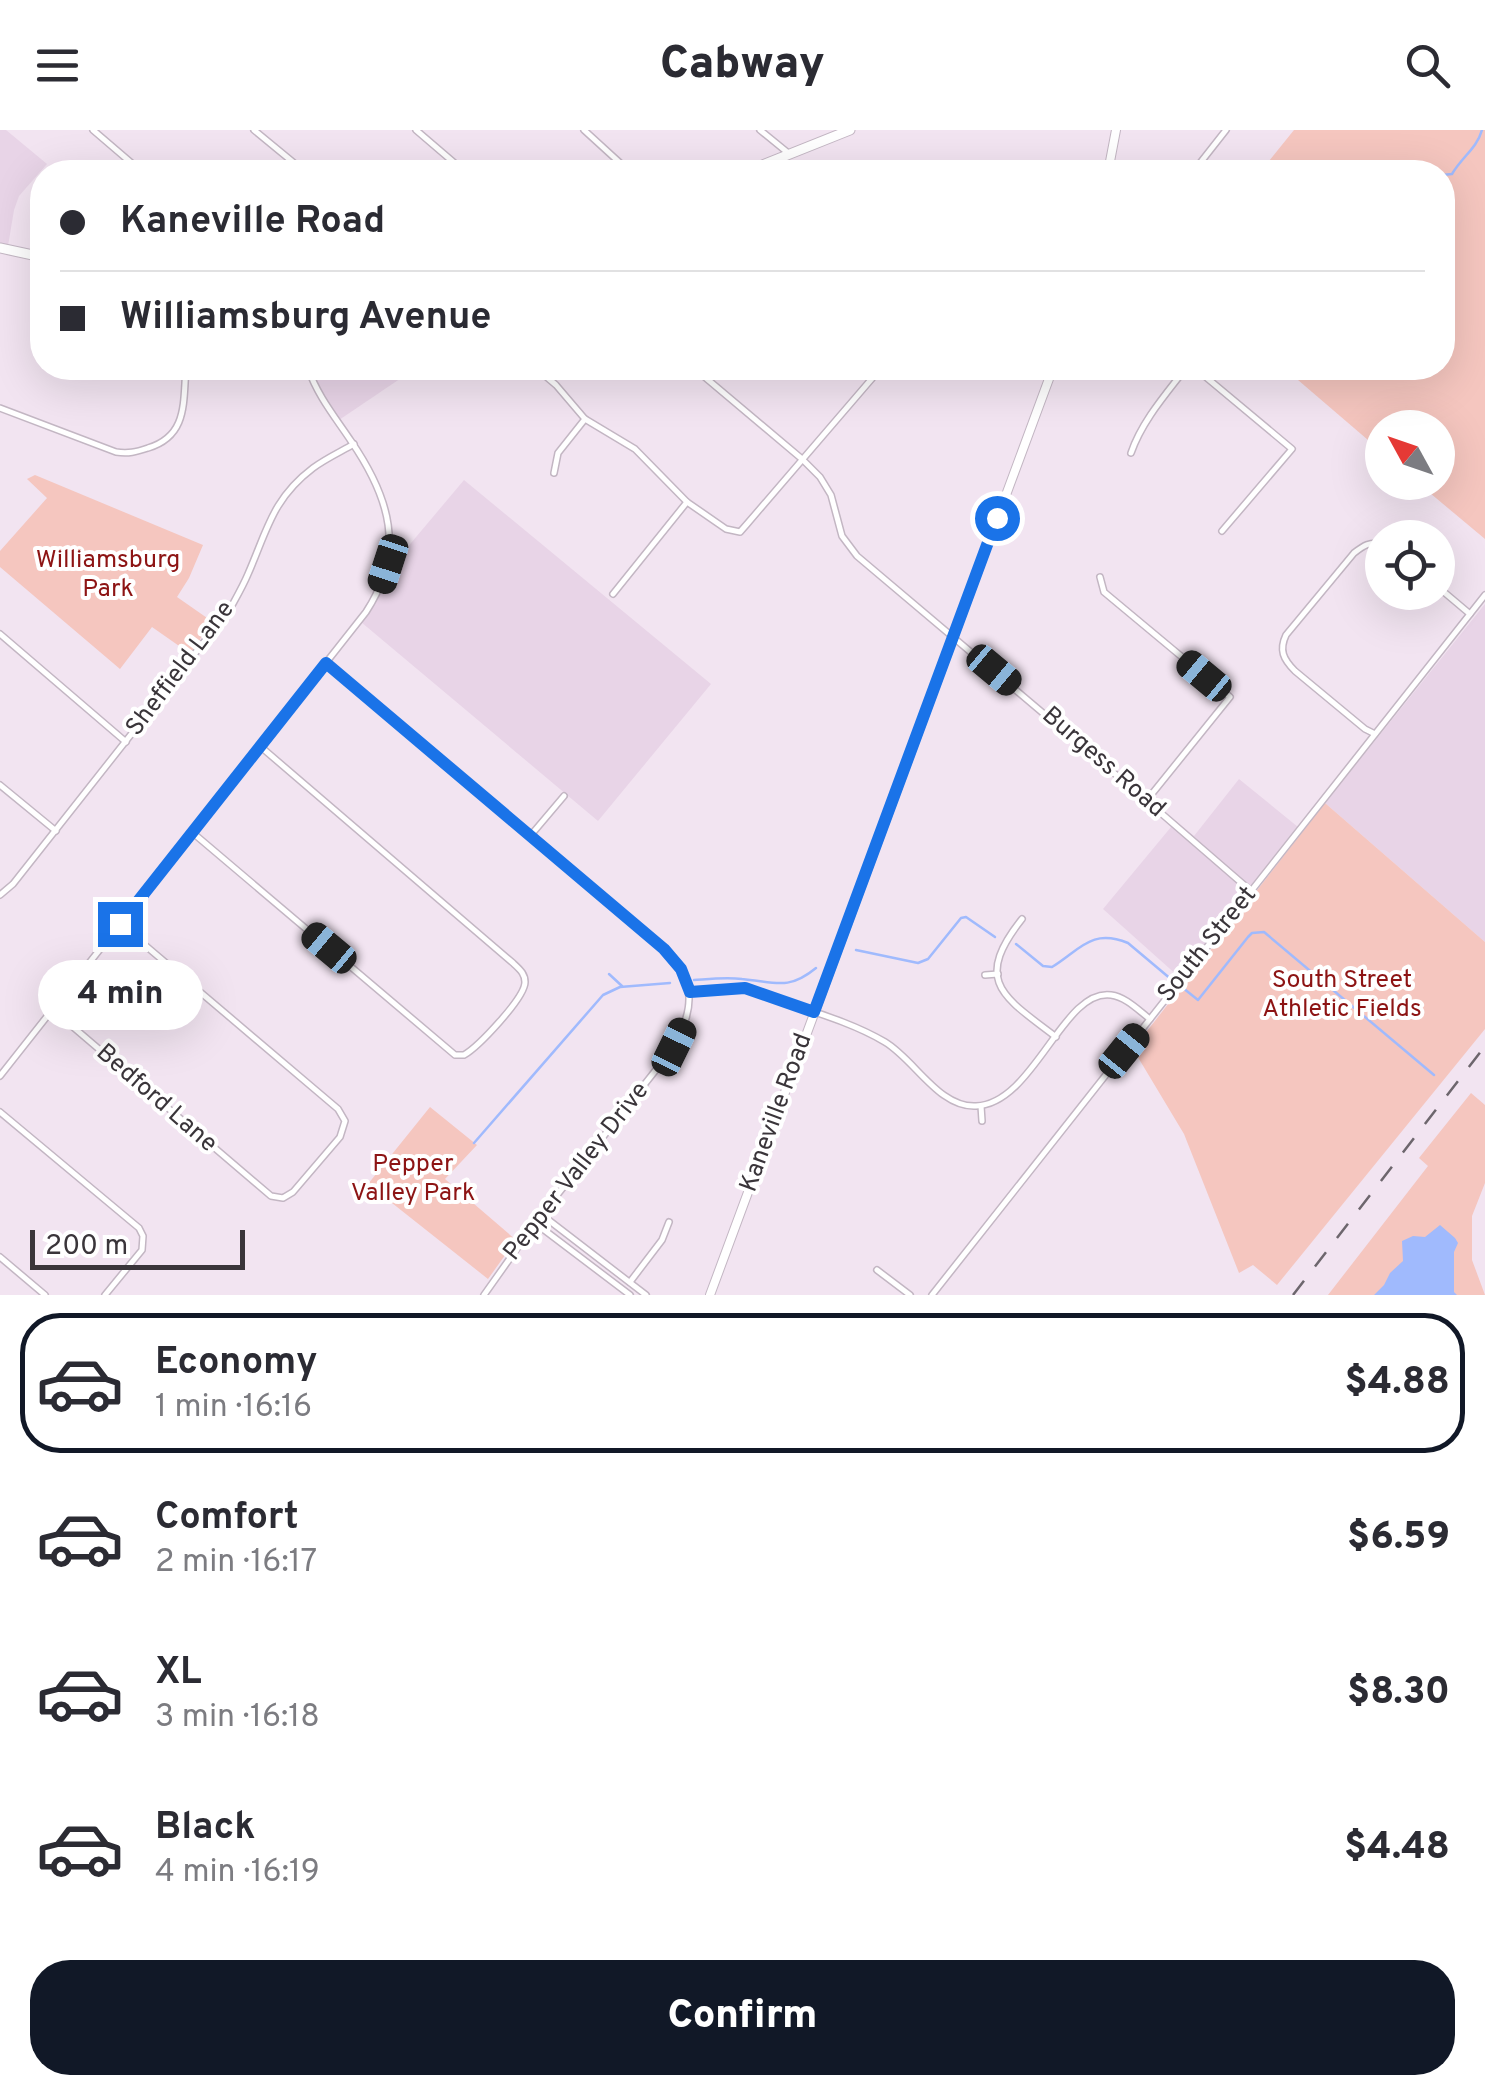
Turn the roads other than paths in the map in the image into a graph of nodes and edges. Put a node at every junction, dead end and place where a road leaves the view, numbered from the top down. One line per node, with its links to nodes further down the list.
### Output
1 (93, 130): 10 (street)
2 (254, 130): 11 (street)
3 (416, 130): 12 (street)
4 (584, 130): 13 (street)
5 (760, 130): 9 (street)
6 (850, 130): 9 (main road)
7 (1116, 130): 15 (main road)
8 (1226, 130): 16 (street)
9 (790, 154): 14 (main road)
10 (128, 160)
11 (290, 160)
12 (450, 160)
13 (617, 160)
14 (776, 160)
15 (1110, 160)
16 (1202, 160)
17 (0, 248): 18 (main road)
18 (30, 254)
19 (185, 380): 27 (street)
20 (313, 380): 29 (street)
21 (550, 380): 28 (street)
22 (708, 380): 31 (street, Burgess Road)
23 (871, 380): 31 (street)
24 (1049, 380): 42 (main road, Kaneville Road)
25 (1177, 380): 30 (street)
26 (1209, 380): 34 (street)
27 (0, 408)
28 (585, 419): 32 (street); 33 (street)
29 (354, 444): 43 (street); 45 (street, Sheffield Lane)
30 (1130, 453)
31 (802, 459): 33 (street); 42 (street, Burgess Road)
32 (554, 473)
33 (687, 502): 37 (street)
34 (1222, 532)
35 (1365, 544): 44 (street)
36 (1100, 576): 49 (street)
37 (613, 594)
38 (1485, 595): 40 (street, South Street)
39 (1455, 601): 40 (street)
40 (1470, 614): 44 (street, South Street)
41 (0, 634): 45 (street)
42 (953, 636): 49 (street, Burgess Road); 61 (main road, Kaneville Road)
43 (326, 663): 46 (street); 52 (street)
44 (1375, 734): 53 (street, South Street)
45 (126, 742): 50 (street, Sheffield Lane)
46 (261, 747): 51 (street); 51 (street)
47 (0, 784): 50 (street)
48 (564, 796): 52 (street)
49 (1147, 800): 53 (street, Burgess Road)
50 (56, 831): 54 (street, Sheffield Lane)
51 (193, 833): 56 (street)
52 (531, 835): 59 (street)
53 (1251, 892): 62 (street, South Street)
54 (0, 895)
55 (1022, 919): 57 (street)
56 (120, 924): 60 (street); 60 (street, Bedford Lane)
57 (998, 974): 58 (street); 63 (street)
58 (985, 975)
59 (690, 992): 61 (street); 68 (street, Pepper Valley Drive)
60 (52, 1009): 64 (street)
61 (814, 1012): 65 (street); 80 (main road, Kaneville Road)
62 (1150, 1019): 63 (street); 82 (street, South Street)
63 (1056, 1037): 65 (street)
64 (0, 1076)
65 (981, 1106): 67 (street)
66 (0, 1112): 76 (street)
67 (982, 1122)
68 (542, 1215): 70 (street, Pepper Valley Drive); 73 (street)
69 (669, 1222): 73 (street)
70 (535, 1223): 74 (street); 77 (street, Pepper Valley Drive)
71 (0, 1256): 75 (street)
72 (877, 1270): 81 (street)
73 (629, 1282): 74 (street); 79 (street)
74 (623, 1290): 78 (street)
75 (45, 1295)
76 (104, 1295)
77 (484, 1295)
78 (630, 1295)
79 (646, 1295)
80 (710, 1295)
81 (910, 1295)
82 (932, 1295)

